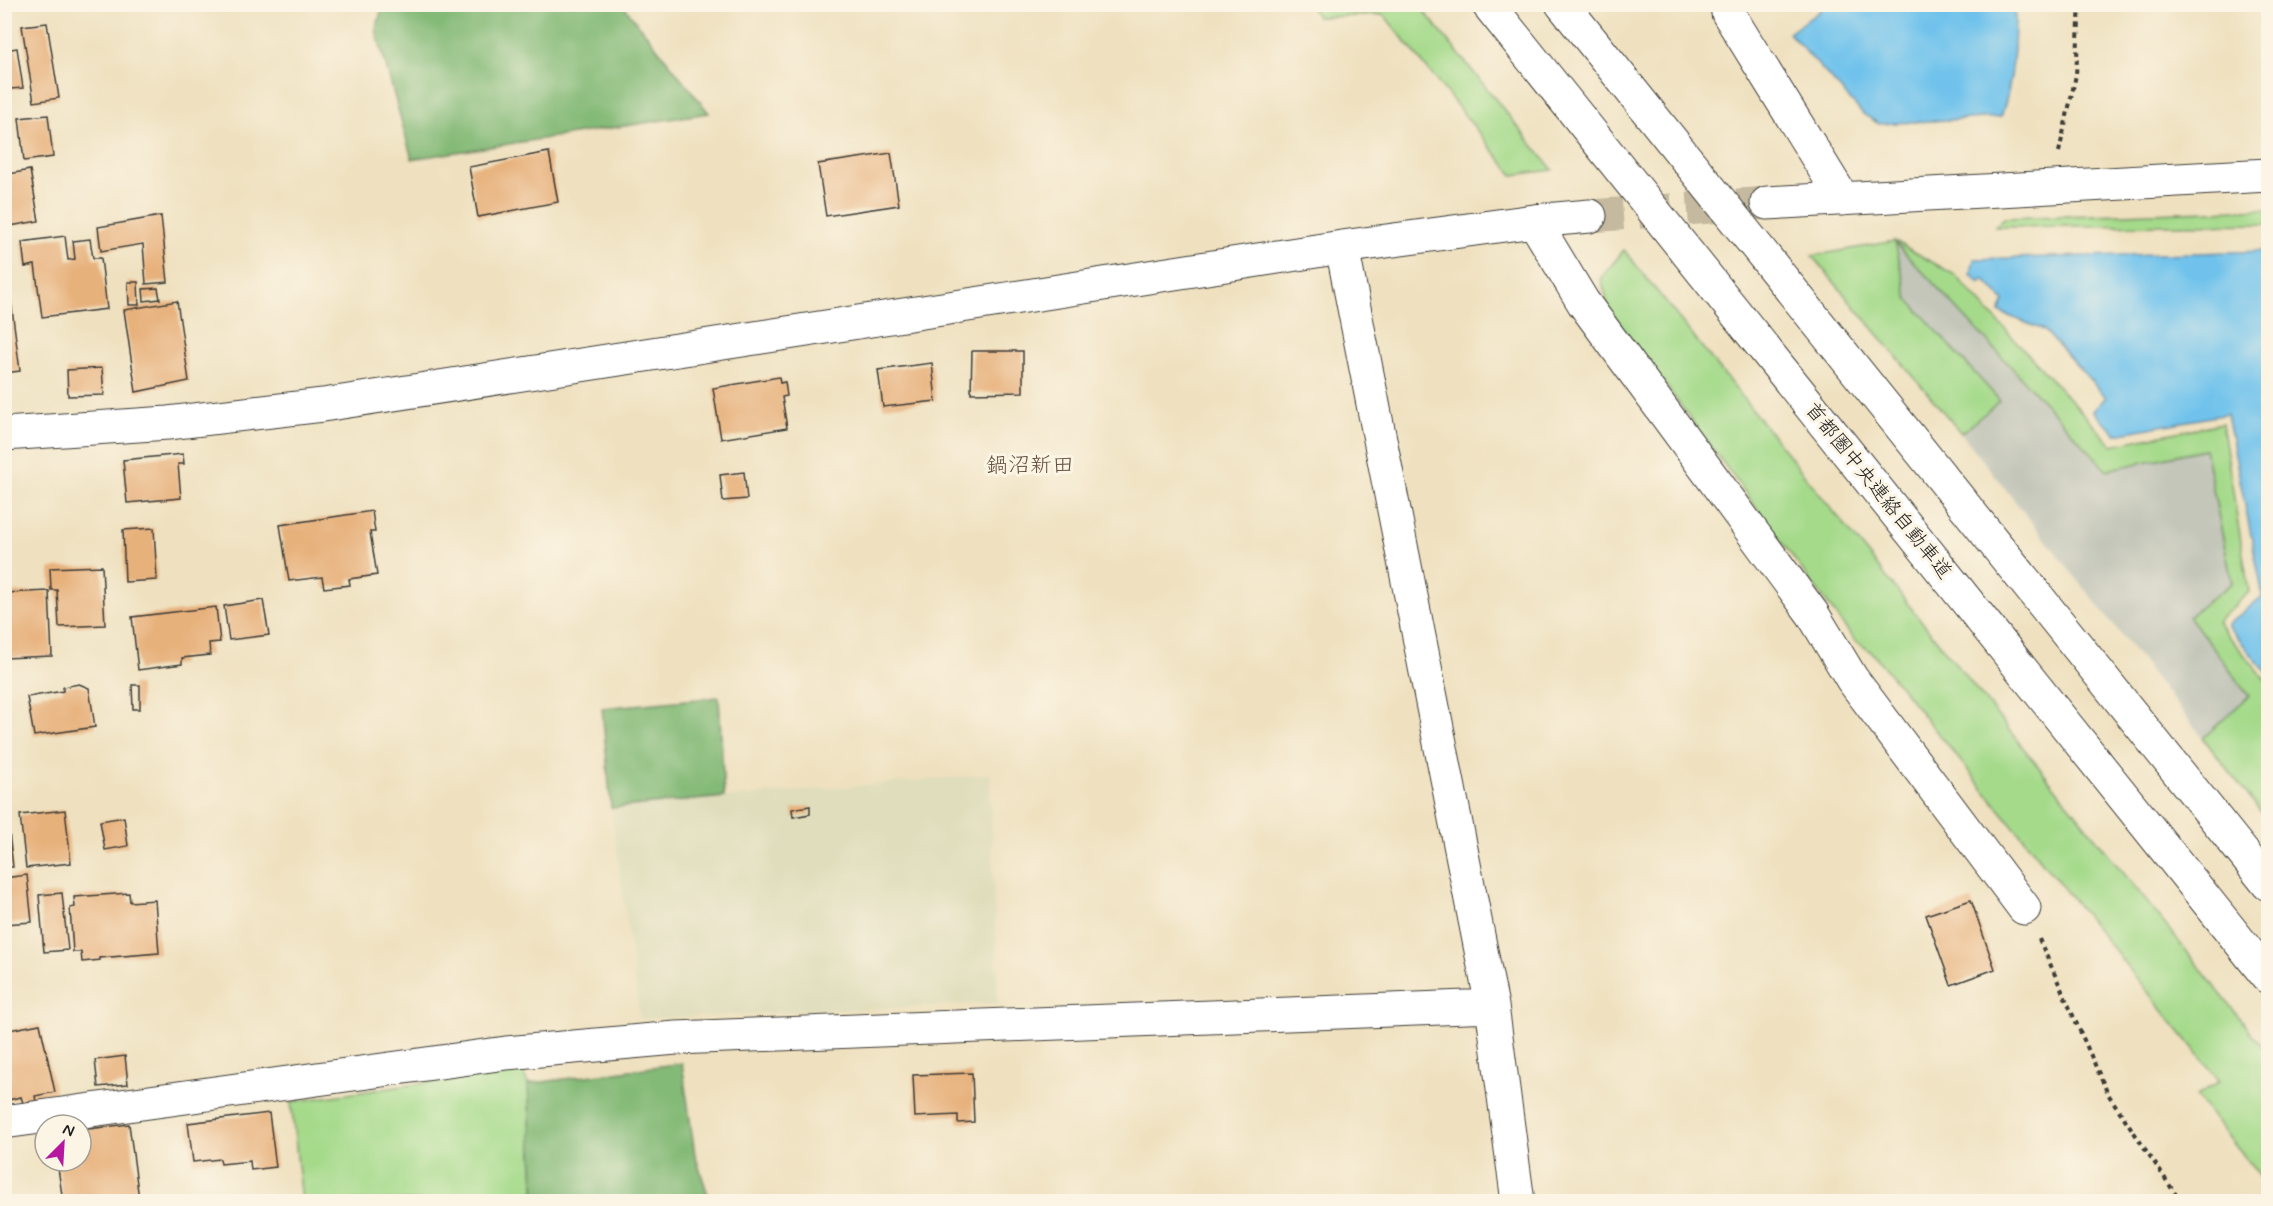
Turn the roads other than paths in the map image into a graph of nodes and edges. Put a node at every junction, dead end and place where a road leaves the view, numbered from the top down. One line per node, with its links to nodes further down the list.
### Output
1 (1488, 4): 13 (main road, 首都圏中央連絡自動車道)
2 (1562, 4): 11 (main road)
3 (1727, 4): 5 (main road)
4 (2268, 175): 5 (main road)
5 (1843, 199): 6 (main road)
6 (1767, 203)
7 (1590, 216): 8 (main road)
8 (1534, 221): 9 (main road); 12 (main road)
9 (1342, 247): 10 (main road); 14 (main road)
10 (4, 434)
11 (2268, 884)
12 (2024, 908)
13 (2268, 977)
14 (1492, 1006): 15 (main road); 16 (main road)
15 (4, 1122)
16 (1518, 1202)

